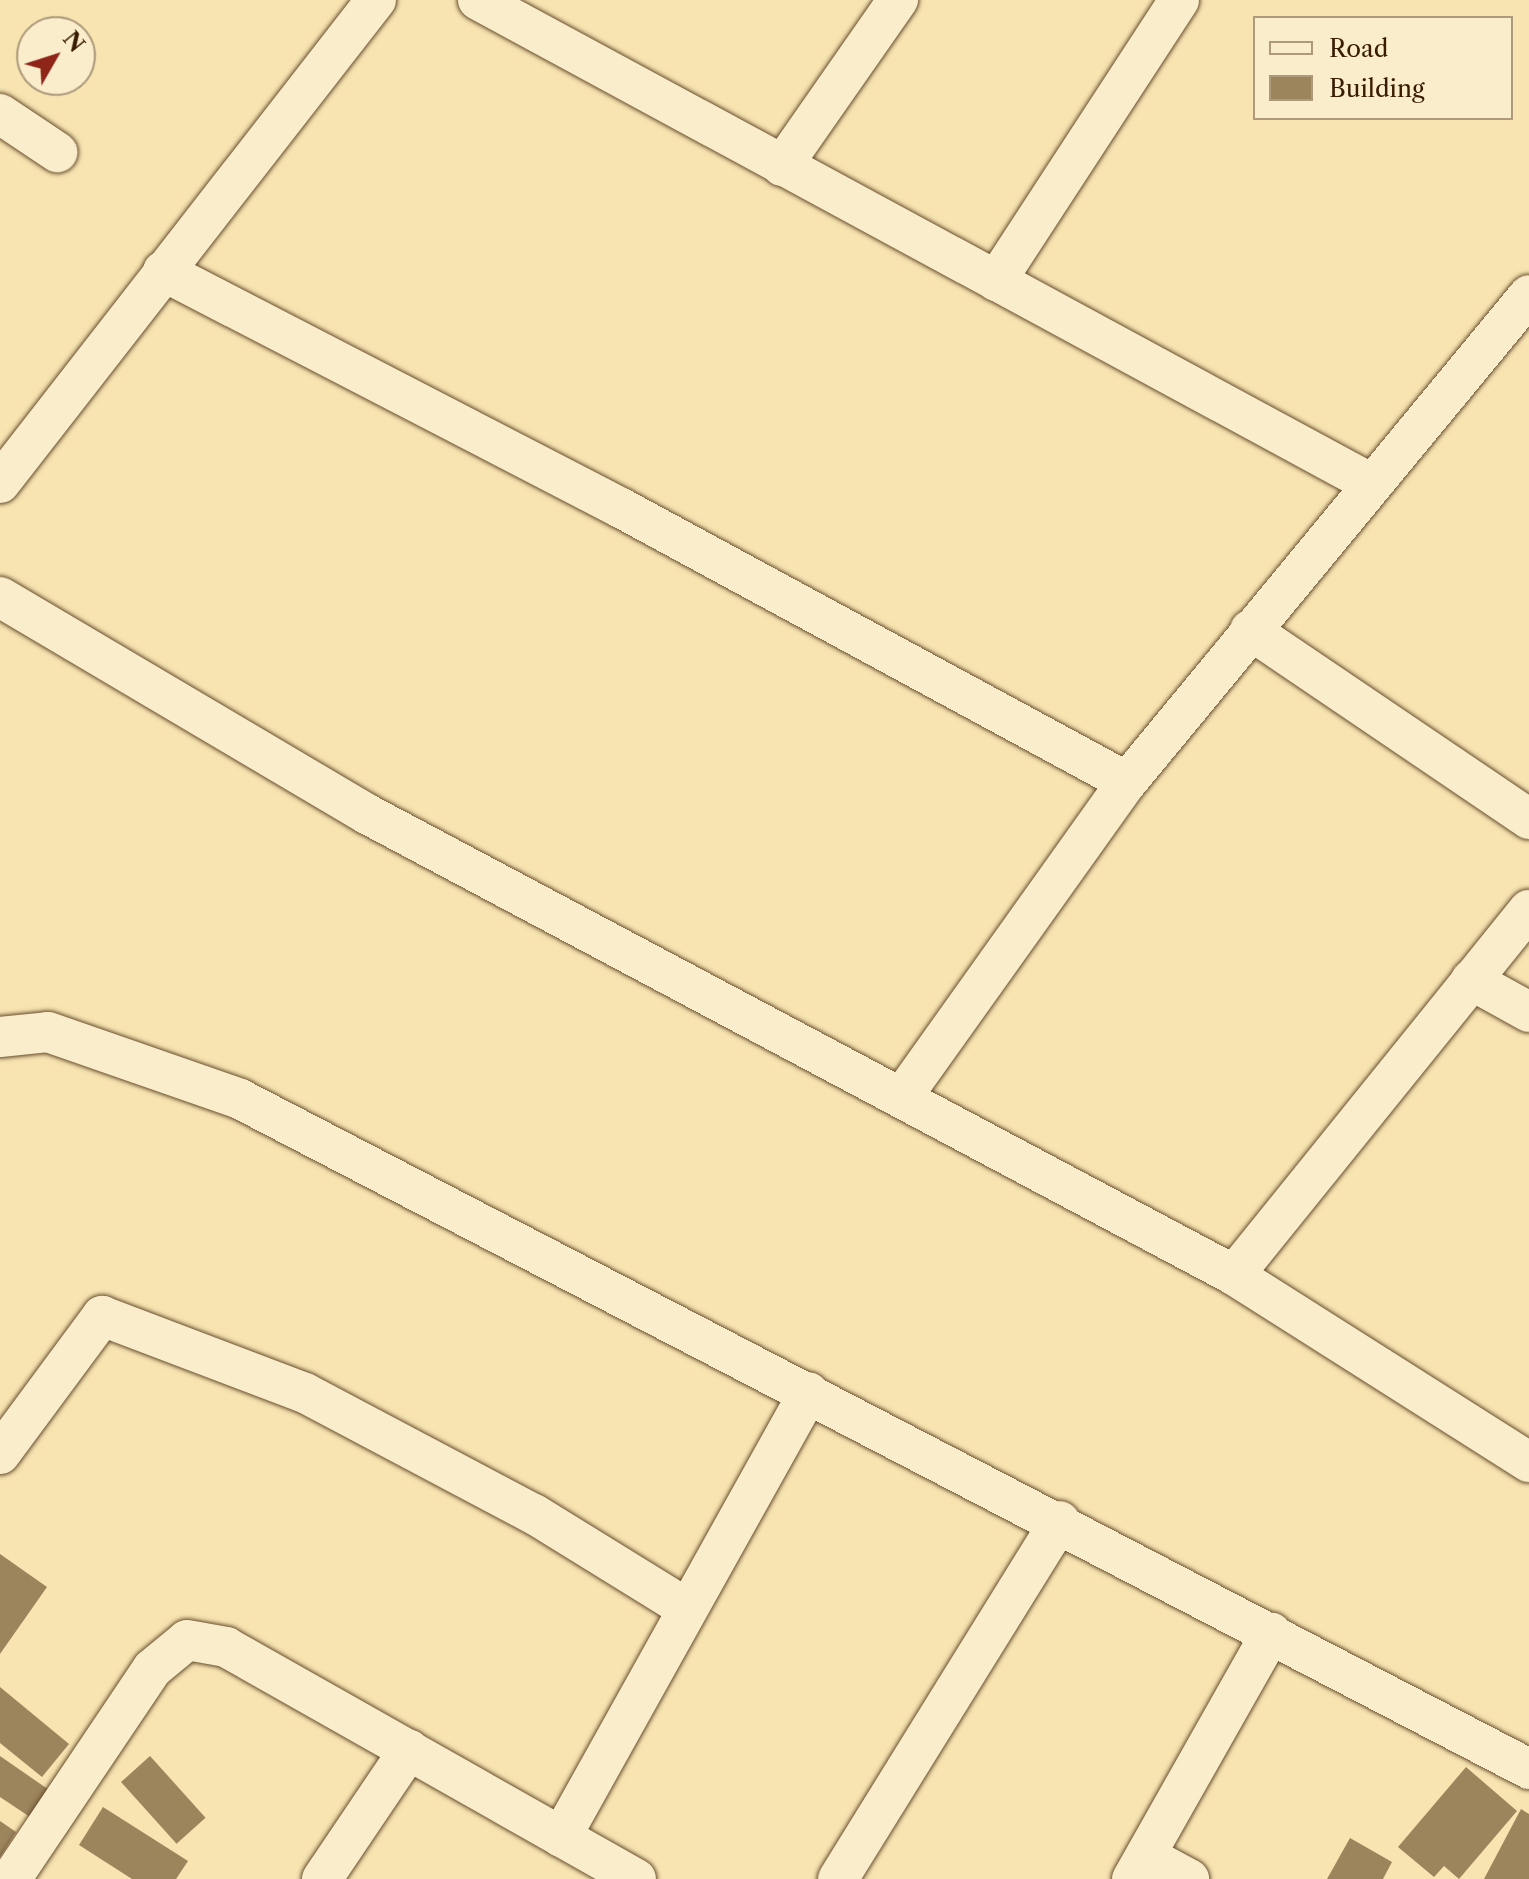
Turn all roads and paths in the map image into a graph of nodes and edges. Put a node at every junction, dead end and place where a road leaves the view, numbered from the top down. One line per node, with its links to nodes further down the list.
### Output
1 (376, 0): 8 (street)
2 (478, 0): 7 (street)
3 (898, 0): 7 (street)
4 (1179, 0): 9 (street)
5 (0, 114): 6 (street)
6 (57, 152)
7 (782, 166): 9 (street)
8 (163, 271): 11 (street); 15 (street)
9 (996, 281): 12 (street)
10 (1529, 295): 12 (street)
11 (0, 483)
12 (1370, 483): 14 (street)
13 (0, 597): 21 (street)
14 (1250, 630): 15 (street); 16 (street)
15 (1127, 782): 21 (street)
16 (1529, 819)
17 (1529, 910): 18 (street)
18 (1471, 980): 19 (street); 22 (street)
19 (1529, 1012)
20 (0, 1037): 23 (street)
21 (902, 1097): 22 (street)
22 (1234, 1275): 25 (street)
23 (809, 1392): 26 (street); 27 (street)
24 (0, 1454): 27 (street)
25 (1529, 1462)
26 (1060, 1521): 28 (street); 36 (street)
27 (683, 1606): 31 (street)
28 (1271, 1633): 30 (street); 32 (street)
29 (409, 1750): 31 (street); 33 (street); 34 (street)
30 (1529, 1769)
31 (561, 1837): 35 (street)
32 (1139, 1867): 37 (street)
33 (11, 1879)
34 (322, 1879)
35 (636, 1879)
36 (838, 1879)
37 (1189, 1879)

